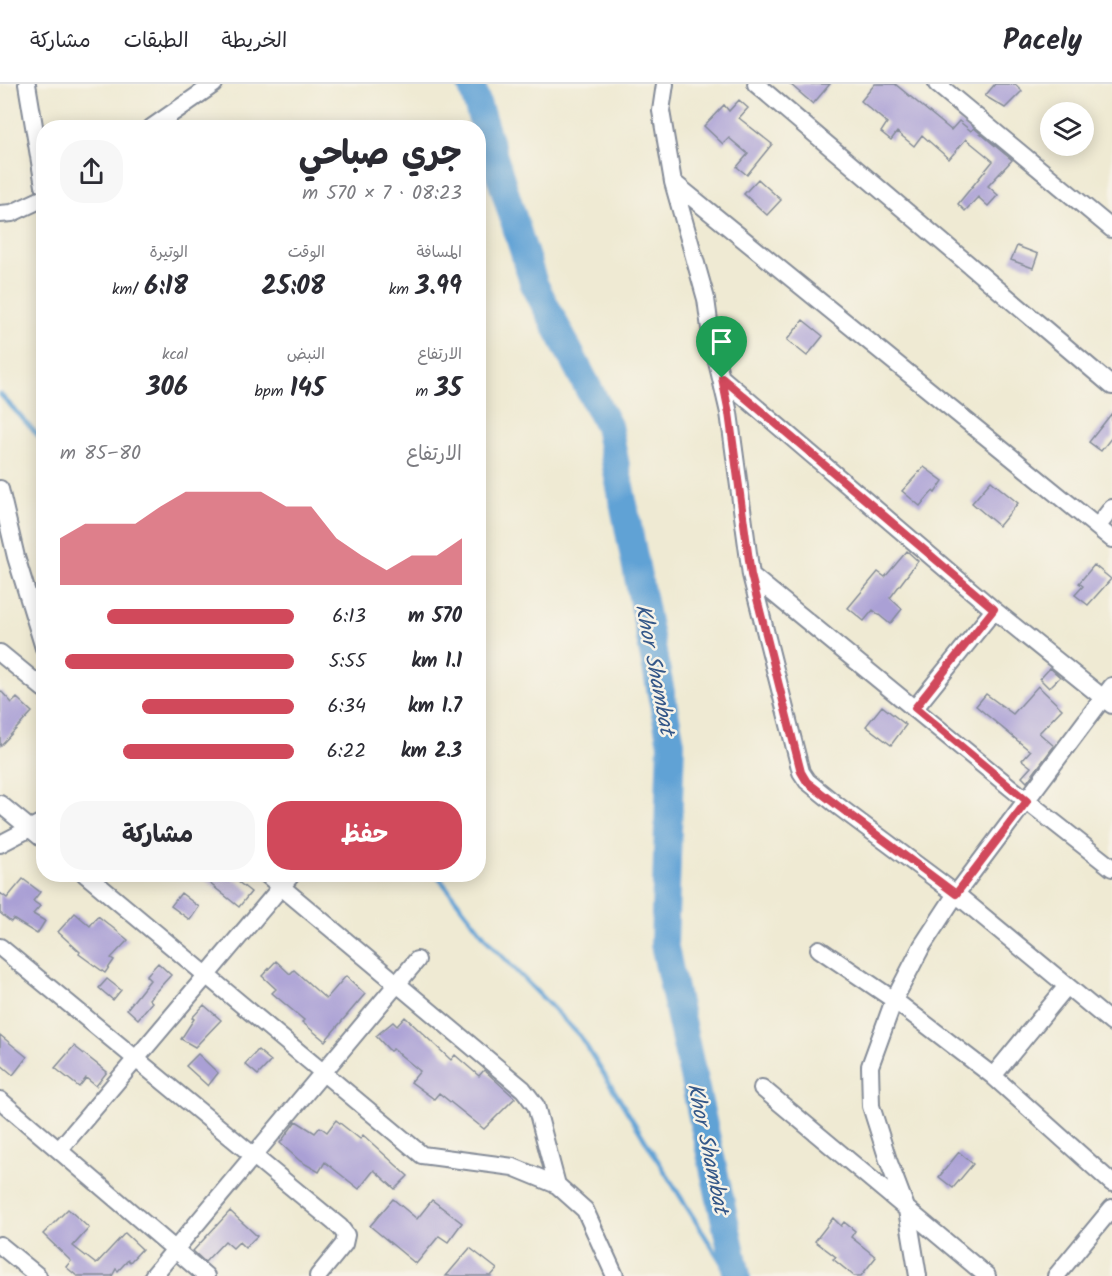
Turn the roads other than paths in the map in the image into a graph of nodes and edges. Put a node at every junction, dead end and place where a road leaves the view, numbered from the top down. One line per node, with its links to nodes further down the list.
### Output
1 (27, 84): 7 (street)
2 (214, 84): 6 (street)
3 (665, 84): 8 (street)
4 (756, 84): 13 (street)
5 (937, 84): 11 (street)
6 (162, 120)
7 (36, 138)
8 (673, 183): 12 (street); 16 (street)
9 (36, 202): 10 (street)
10 (0, 214)
11 (1112, 229)
12 (722, 378): 18 (street); 19 (street)
13 (1112, 386)
14 (0, 489): 20 (street)
15 (1112, 508): 16 (street)
16 (1097, 527): 17 (street)
17 (1112, 539)
18 (751, 575): 24 (street); 34 (street)
19 (994, 609): 23 (street); 24 (street)
20 (36, 622)
21 (0, 653): 22 (street)
22 (36, 682)
23 (1109, 696): 25 (street)
24 (915, 708): 25 (street)
25 (1027, 801): 30 (street); 34 (street)
26 (0, 804): 27 (street)
27 (36, 823)
28 (36, 825): 29 (street)
29 (0, 844)
30 (1112, 868)
31 (95, 882): 38 (street)
32 (286, 882): 38 (street)
33 (288, 882): 39 (street)
34 (956, 894): 40 (street); 41 (street)
35 (0, 948): 43 (street)
36 (819, 950): 41 (street)
37 (417, 960): 39 (street)
38 (207, 976): 43 (street); 44 (street)
39 (397, 984): 44 (street); 51 (street)
40 (1067, 986): 42 (street); 45 (street)
41 (894, 1000): 45 (street); 53 (street)
42 (1112, 1023)
43 (136, 1060): 48 (street); 49 (street)
44 (323, 1072): 49 (street); 51 (street)
45 (993, 1076): 50 (street)
46 (762, 1088): 53 (street)
47 (0, 1100): 48 (street)
48 (60, 1150): 55 (street)
49 (253, 1157): 55 (street); 59 (street)
50 (1112, 1183)
51 (557, 1185): 60 (street)
52 (1112, 1208): 63 (street)
53 (908, 1210): 61 (street); 62 (street)
54 (0, 1245): 56 (street)
55 (176, 1250): 57 (street); 58 (street)
56 (38, 1276)
57 (153, 1276)
58 (206, 1276)
59 (318, 1276)
60 (615, 1276)
61 (918, 1276)
62 (987, 1276)
63 (1056, 1276)

